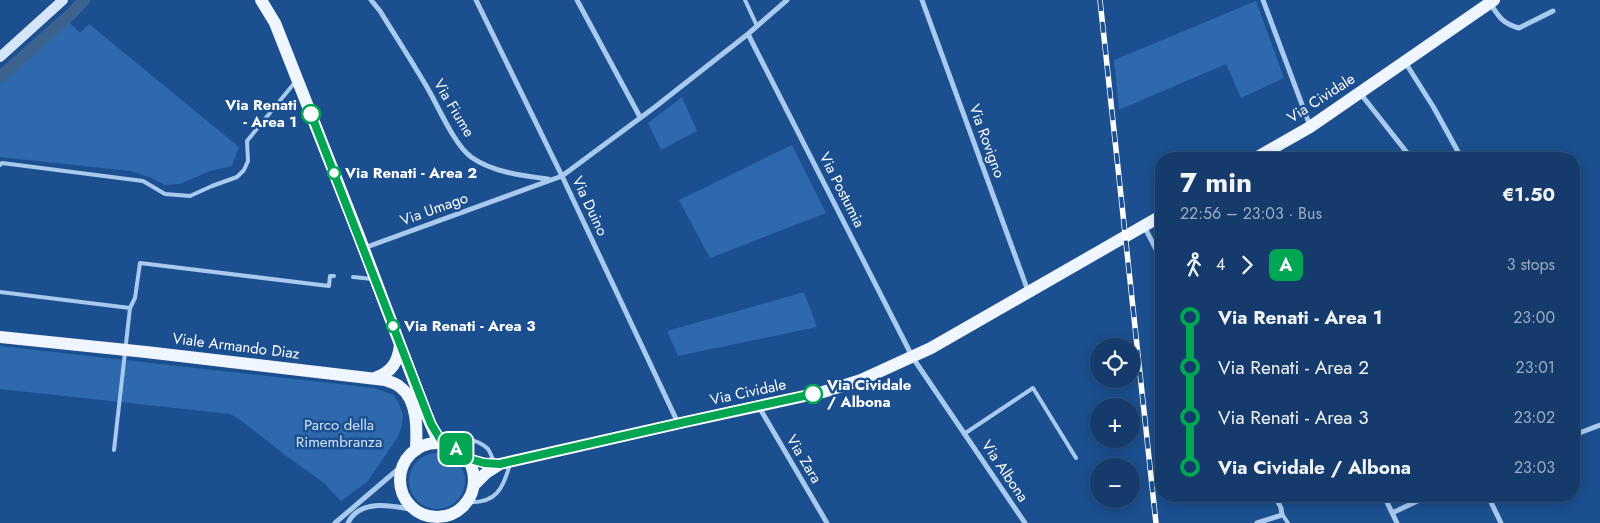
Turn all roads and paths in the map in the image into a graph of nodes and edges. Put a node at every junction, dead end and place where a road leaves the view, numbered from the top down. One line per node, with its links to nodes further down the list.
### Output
1 (63, 0): 14 (street)
2 (261, 0): 16 (main road)
3 (371, 0): 25 (street, Via Fiume)
4 (476, 0): 24 (street, Via Duino)
5 (577, 0): 18 (street)
6 (745, 0): 12 (lane)
7 (787, 0): 12 (street, Via Umago)
8 (922, 0): 36 (street, Via Rovigno)
9 (1263, 0): 19 (street)
10 (1492, 1): 11 (street); 15 (main road, Via Cividale)
11 (1553, 11)
12 (757, 26): 13 (street, Via Umago)
13 (748, 34): 18 (street, Via Umago); 41 (street, Via Postumia)
14 (0, 56)
15 (1405, 62): 17 (main road, Via Cividale); 22 (street)
16 (297, 80): 23 (lane); 30 (main road)
17 (1360, 93): 19 (main road, Via Cividale); 21 (street)
18 (640, 117): 24 (street, Via Umago)
19 (1310, 126): 20 (main road, Via Cividale)
20 (1266, 152)
21 (1406, 152)
22 (1458, 152)
23 (0, 165)
24 (562, 176): 25 (street, Via Umago); 44 (street, Via Duino)
25 (550, 180): 30 (street, Via Umago)
26 (1155, 211): 34 (main road, Via Cividale)
27 (1155, 220): 28 (main road, Via Cividale)
28 (1144, 226): 29 (street); 34 (main road, Via Cividale)
29 (1155, 247)
30 (364, 249): 33 (main road)
31 (334, 276): 37 (lane)
32 (352, 278): 33 (lane)
33 (375, 280): 39 (main road)
34 (1041, 284): 36 (main road, Via Cividale)
35 (0, 292): 37 (lane)
36 (1028, 292): 41 (main road, Via Cividale)
37 (130, 308): 40 (lane)
38 (0, 336): 40 (main road, Viale Armando Diaz)
39 (400, 344): 42 (main road); 48 (main road)
40 (124, 350): 42 (main road, Viale Armando Diaz); 49 (lane)
41 (913, 358): 43 (main road, Via Cividale); 47 (street, Via Albona)
42 (375, 378): 50 (main road, Viale Armando Diaz)
43 (758, 407): 44 (main road, Via Cividale); 67 (street, Via Zara)
44 (678, 423): 53 (main road, Via Cividale)
45 (1600, 425): 46 (street)
46 (1580, 433)
47 (964, 434): 52 (lane, Via Albona); 68 (street, Via Albona)
48 (443, 444): 50 (main road); 51 (main road); 53 (lane)
49 (114, 450)
50 (416, 450): 54 (main road)
51 (466, 458): 53 (main road); 55 (main road)
52 (1076, 458)
53 (502, 463): 55 (main road); 60 (lane)
54 (403, 466): 63 (main road); 64 (street)
55 (474, 485): 60 (main road)
56 (1277, 502): 62 (street)
57 (1387, 502): 61 (street)
58 (1415, 502): 61 (street)
59 (1491, 502): 72 (street)
60 (464, 505): 63 (main road); 66 (main road)
61 (1392, 513): 71 (street)
62 (1282, 514): 69 (street); 70 (lane)
63 (422, 516): 65 (street)
64 (337, 522)
65 (348, 523)
66 (462, 523)
67 (827, 523)
68 (1025, 523)
69 (1257, 523)
70 (1288, 523)
71 (1397, 523)
72 (1501, 523)

